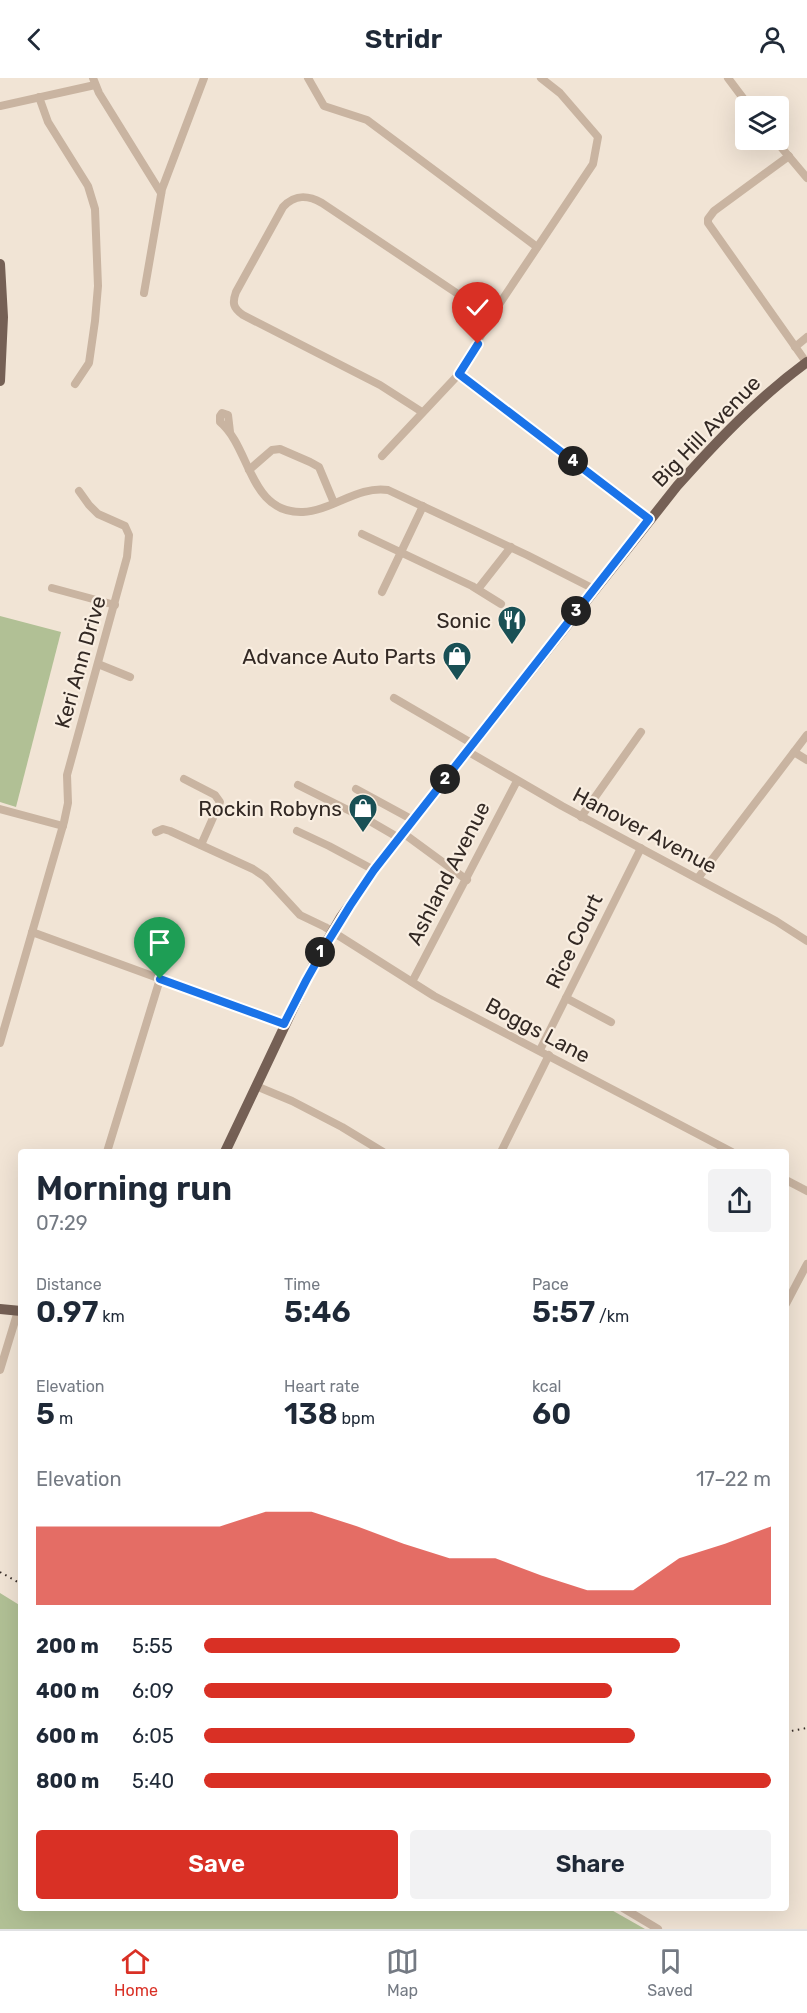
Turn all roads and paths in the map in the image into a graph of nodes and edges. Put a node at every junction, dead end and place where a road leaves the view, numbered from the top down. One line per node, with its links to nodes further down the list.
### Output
1 (204, 78): 12 (street)
2 (308, 78): 13 (street)
3 (541, 78): 13 (street)
4 (728, 78): 6 (street)
5 (94, 81): 7 (street); 12 (street)
6 (742, 96)
7 (39, 97): 8 (street); 22 (street)
8 (0, 106)
9 (784, 150): 10 (street)
10 (789, 156): 11 (street); 18 (street)
11 (807, 178)
12 (161, 194): 15 (street)
13 (537, 247): 16 (street)
14 (0, 264): 21 (main road)
15 (144, 293)
16 (489, 323): 20 (street); 23 (street)
17 (807, 337): 18 (street)
18 (795, 347): 19 (street)
19 (807, 362): 30 (main road, Big Hill Avenue)
20 (459, 374): 23 (street); 30 (street)
21 (0, 381)
22 (75, 384)
23 (422, 412): 25 (street)
24 (230, 432): 26 (street)
25 (382, 456)
26 (249, 470): 28 (street); 28 (street)
27 (79, 491): 39 (street, Keri Ann Drive)
28 (334, 503): 29 (street)
29 (423, 506): 32 (street); 33 (street)
30 (649, 519): 36 (main road, Big Hill Avenue)
31 (362, 534): 33 (street)
32 (510, 547): 35 (street); 36 (street)
33 (401, 552): 35 (street); 37 (street)
34 (52, 588): 39 (street)
35 (478, 589): 38 (street)
36 (594, 589): 45 (main road, Big Hill Avenue)
37 (382, 592)
38 (501, 604)
39 (115, 606): 40 (street, Keri Ann Drive)
40 (98, 664): 41 (street); 55 (street, Keri Ann Drive)
41 (130, 678)
42 (394, 698): 45 (street, Hanover Avenue)
43 (641, 732): 53 (street)
44 (807, 735): 46 (street)
45 (470, 748): 49 (street, Hanover Avenue); 54 (main road, Big Hill Avenue)
46 (794, 752): 47 (street); 62 (street)
47 (807, 760)
48 (183, 779): 59 (street)
49 (517, 781): 53 (street, Hanover Avenue); 63 (street, Ashland Avenue)
50 (298, 785): 58 (street)
51 (356, 789): 54 (street)
52 (0, 808): 55 (street)
53 (581, 817): 60 (street, Hanover Avenue)
54 (413, 820): 58 (main road, Big Hill Avenue)
55 (63, 826): 64 (street, Keri Ann Drive)
56 (297, 831): 61 (street)
57 (156, 832): 59 (street, Boggs Lane)
58 (401, 836): 61 (main road, Big Hill Avenue); 63 (street)
59 (201, 845): 65 (street, Boggs Lane)
60 (641, 848): 62 (street, Hanover Avenue); 69 (street, Rice Court)
61 (374, 870): 65 (main road, Big Hill Avenue)
62 (698, 878): 66 (street, Hanover Avenue)
63 (466, 880): 68 (street, Ashland Avenue)
64 (32, 932): 67 (street); 72 (street, Keri Ann Drive)
65 (332, 933): 68 (street, Boggs Lane); 71 (main road, Big Hill Avenue)
66 (807, 941)
67 (160, 979): 71 (street); 77 (street)
68 (412, 982): 74 (street, Boggs Lane)
69 (566, 998): 70 (street); 74 (street, Rice Court)
70 (611, 1022)
71 (284, 1024): 76 (main road, Big Hill Avenue)
72 (2, 1028): 73 (street, Keri Ann Drive)
73 (0, 1043)
74 (540, 1050): 75 (street, Boggs Lane)
75 (549, 1055): 80 (street); 81 (street, Boggs Lane)
76 (256, 1086): 78 (main road, Big Hill Avenue); 79 (street)
77 (108, 1149)
78 (226, 1149)
79 (378, 1149)
80 (502, 1149)
81 (726, 1149)
82 (789, 1182): 83 (street)
83 (807, 1191)
84 (807, 1264): 85 (street)
85 (789, 1298)
86 (0, 1309): 87 (main road)
87 (18, 1311)
88 (18, 1317): 89 (street)
89 (0, 1370)
90 (628, 1911): 91 (street)
91 (658, 1929)

